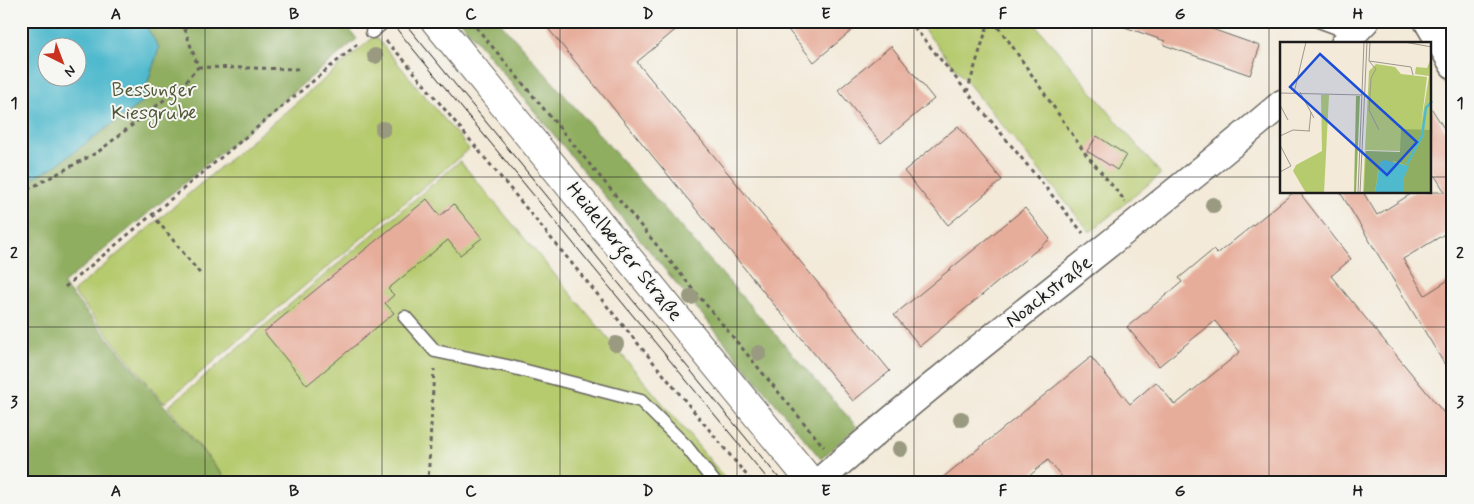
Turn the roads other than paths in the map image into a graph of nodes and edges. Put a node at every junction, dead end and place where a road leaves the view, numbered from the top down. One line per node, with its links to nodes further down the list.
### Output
1 (385, 21): 5 (lane)
2 (435, 21): 11 (street, Heidelberger Straße)
3 (1318, 21): 6 (lane)
4 (1427, 21): 7 (street)
5 (373, 31)
6 (1355, 33)
7 (1453, 65)
8 (1280, 105): 12 (street, Noackstraße)
9 (405, 317): 10 (lane)
10 (715, 483)
11 (812, 483)
12 (817, 483)

